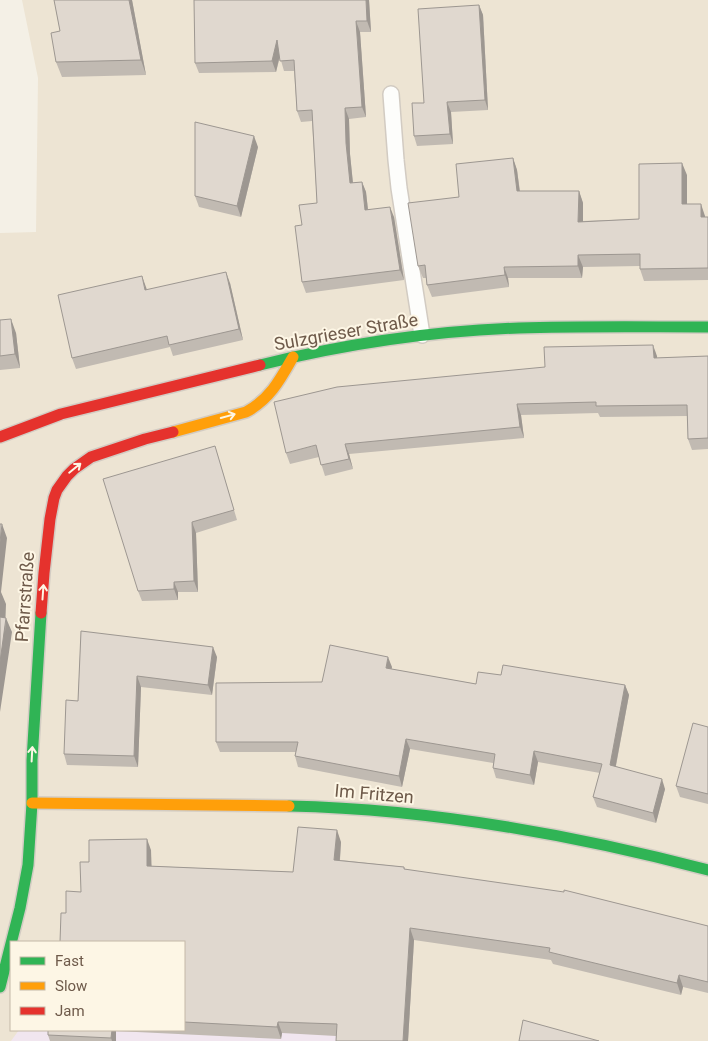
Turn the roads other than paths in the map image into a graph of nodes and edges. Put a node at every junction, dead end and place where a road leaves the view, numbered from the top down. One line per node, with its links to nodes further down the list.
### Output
1 (391, 94): 3 (lane)
2 (708, 327): 3 (street, Sulzgrieser Straße)
3 (422, 335): 4 (street, Sulzgrieser Straße)
4 (293, 357): 5 (street, Sulzgrieser Straße); 6 (street, Pfarrstraße, one-way to 4)
5 (0, 437)
6 (32, 803): 7 (street, Im Fritzen); 8 (street, Pfarrstraße)
7 (708, 870)
8 (11, 941)
9 (10, 945): 10 (street, Pfarrstraße)
10 (0, 987)

